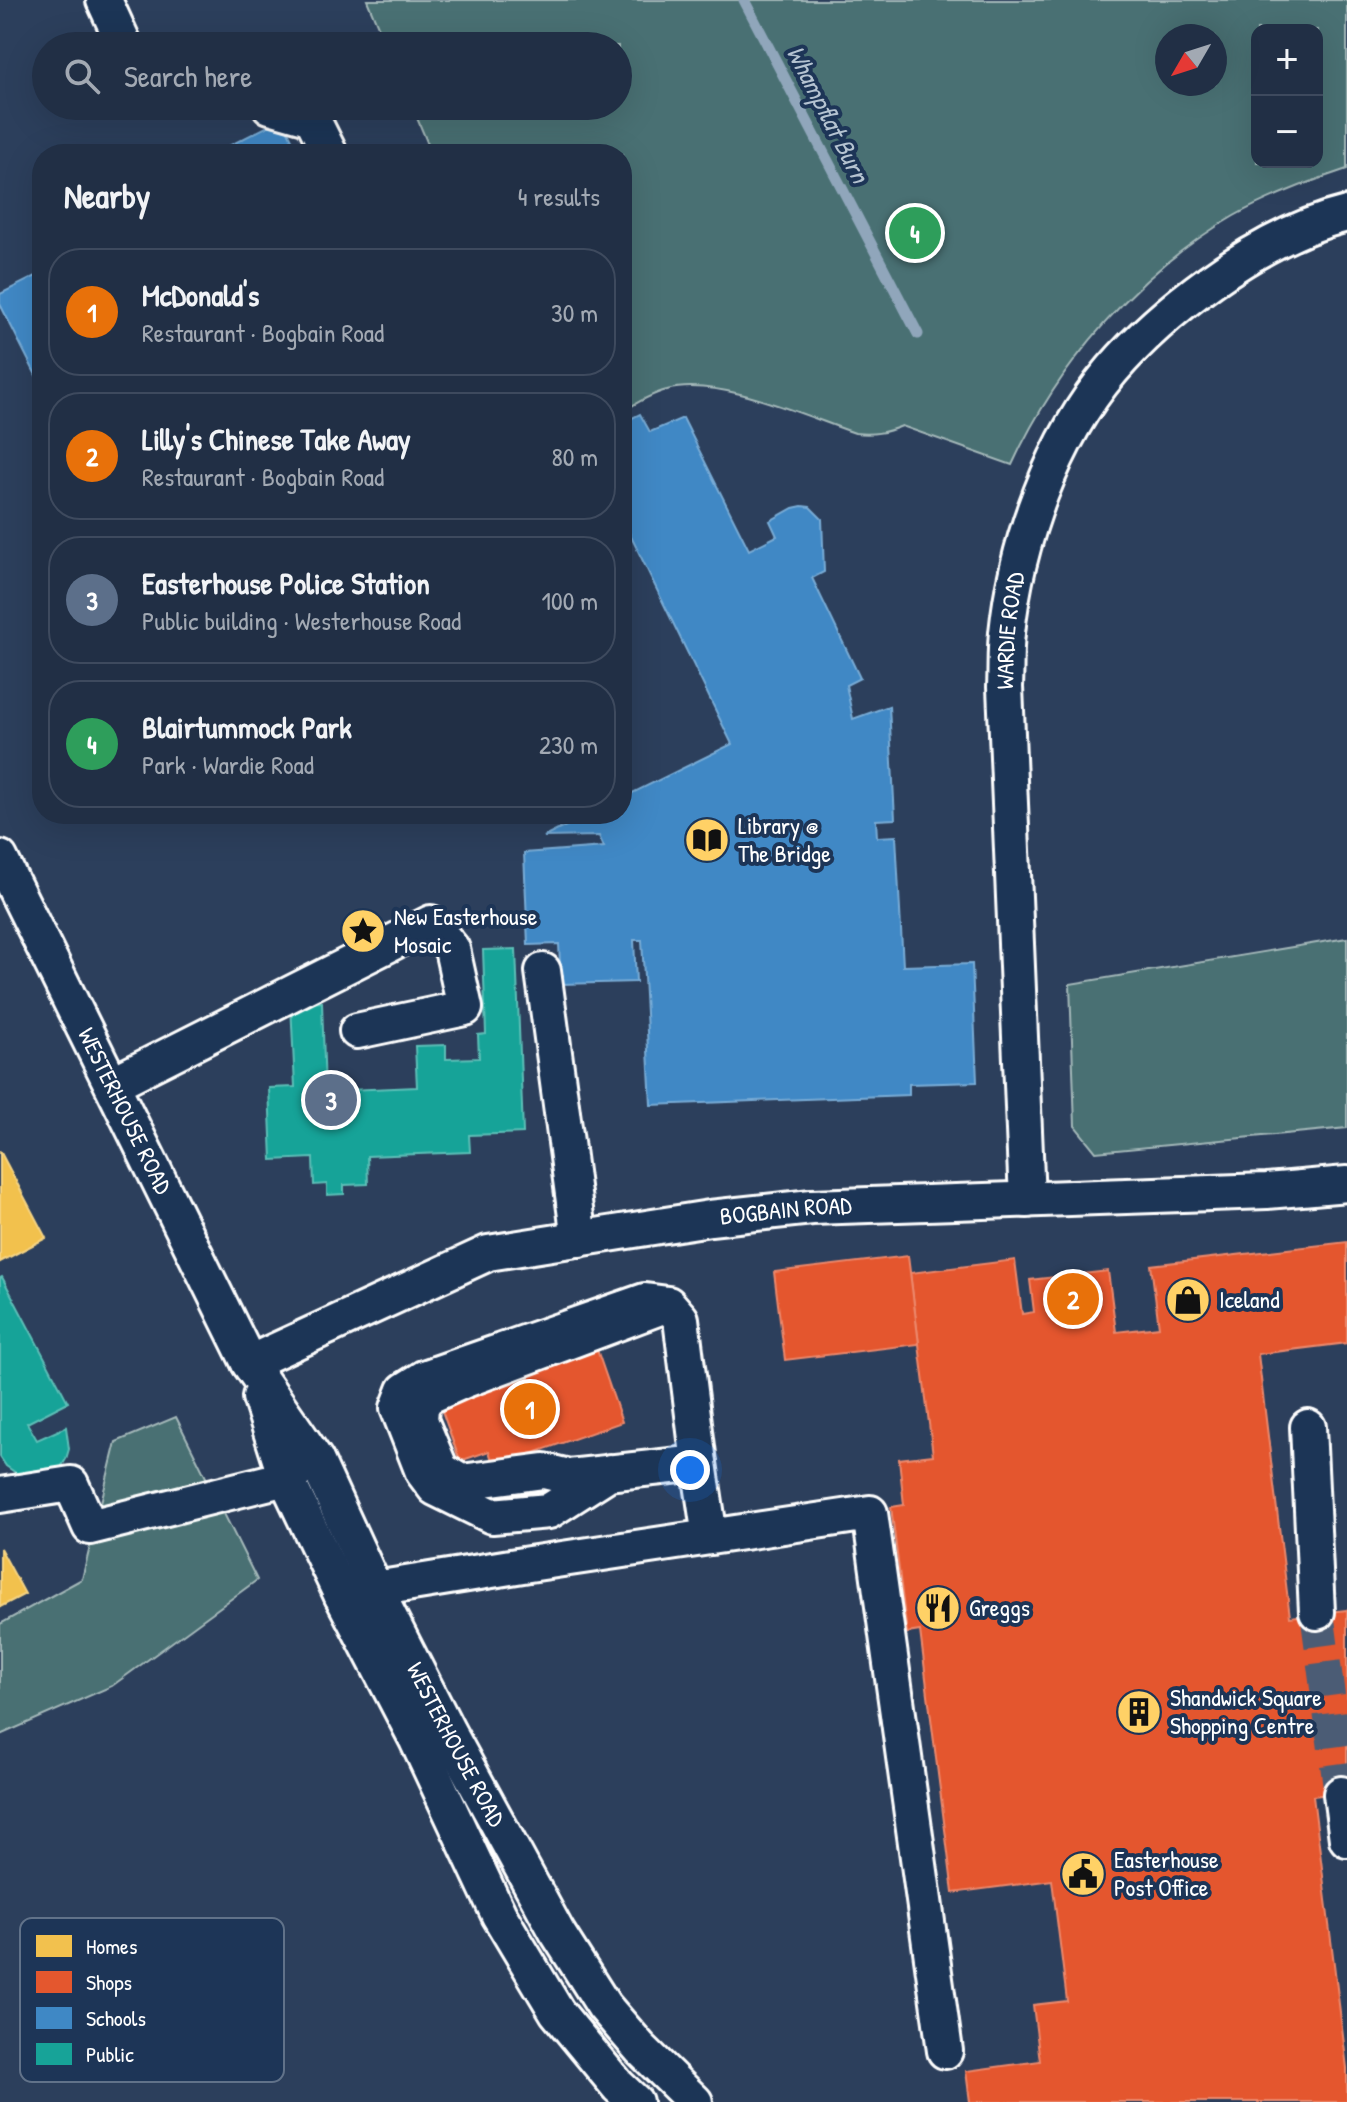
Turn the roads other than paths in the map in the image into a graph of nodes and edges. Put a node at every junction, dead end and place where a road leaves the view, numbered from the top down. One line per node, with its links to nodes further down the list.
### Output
1 (104, 0): 2 (street)
2 (119, 32)
3 (313, 120): 4 (street)
4 (325, 144)
5 (1347, 214): 11 (street, WARDIE ROAD)
6 (0, 858): 9 (street, WESTERHOUSE ROAD)
7 (543, 971): 12 (street)
8 (357, 1031): 9 (street)
9 (112, 1084): 14 (street, WESTERHOUSE ROAD)
10 (1347, 1184): 11 (street, BOGBAIN ROAD)
11 (1027, 1200): 12 (street, BOGBAIN ROAD)
12 (579, 1239): 14 (street, BOGBAIN ROAD)
13 (668, 1304): 17 (street); 18 (street); 18 (street)
14 (249, 1363): 16 (street, WESTERHOUSE ROAD); 19 (street, WESTERHOUSE ROAD)
15 (1308, 1427): 23 (street)
16 (316, 1460): 19 (street); 22 (street, WESTERHOUSE ROAD)
17 (699, 1463): 18 (street); 21 (street)
18 (610, 1472)
19 (286, 1478): 20 (street); 22 (street, WESTERHOUSE ROAD)
20 (0, 1495)
21 (710, 1537): 22 (street); 26 (street)
22 (358, 1592): 27 (street, WESTERHOUSE ROAD); 28 (street, WESTERHOUSE ROAD)
23 (1317, 1612)
24 (1341, 1794): 25 (street)
25 (1347, 1839)
26 (945, 2051)
27 (635, 2102)
28 (695, 2102)

